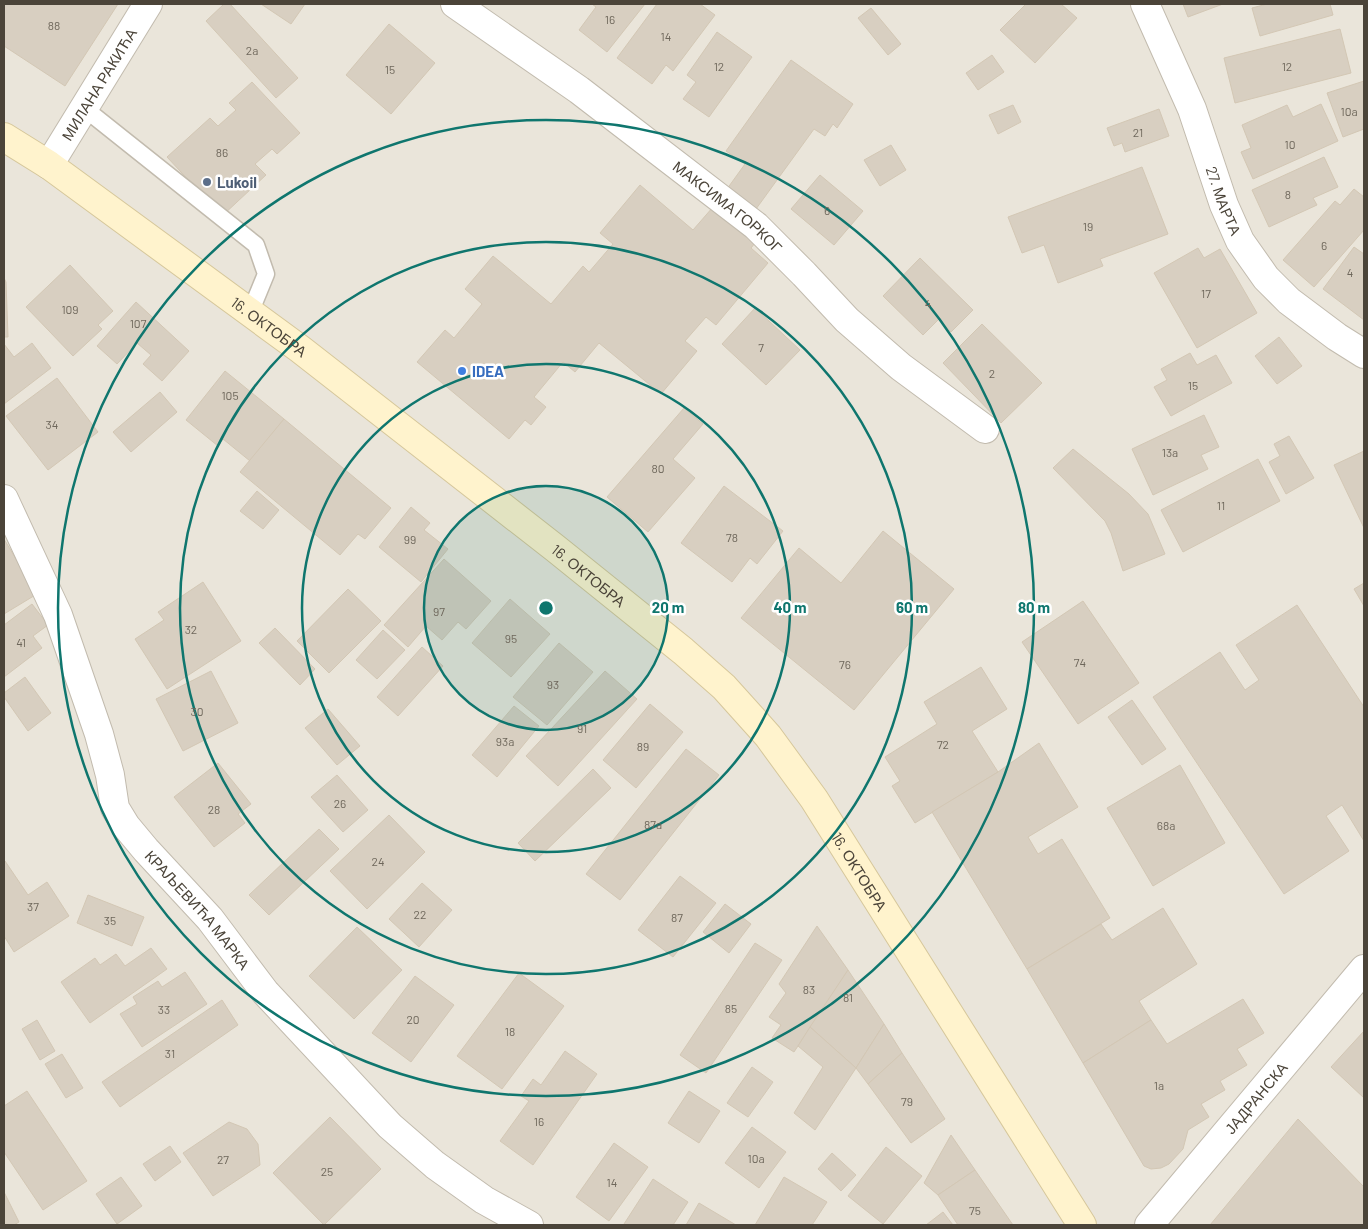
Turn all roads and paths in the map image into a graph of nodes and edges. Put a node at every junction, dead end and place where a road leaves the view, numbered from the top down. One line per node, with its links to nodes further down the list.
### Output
1 (148, 4): 4 (street, МИЛАНА РАКИЋА)
2 (455, 4): 9 (street, МАКСИМА ГОРКОГ)
3 (1145, 4): 8 (street, 27. МАРТА)
4 (84, 108): 6 (street, МИЛАНА РАКИЋА); 7 (lane)
5 (4, 137): 6 (main road, 16. ОКТОБРА)
6 (49, 165): 7 (main road, 16. ОКТОБРА)
7 (250, 313): 13 (main road, 16. ОКТОБРА)
8 (1364, 354)
9 (985, 429)
10 (4, 499): 12 (street, КРАЉЕВИЋА МАРКА)
11 (1364, 970): 14 (street, ЈАДРАНСКА)
12 (530, 1225)
13 (1082, 1225)
14 (1149, 1225)

